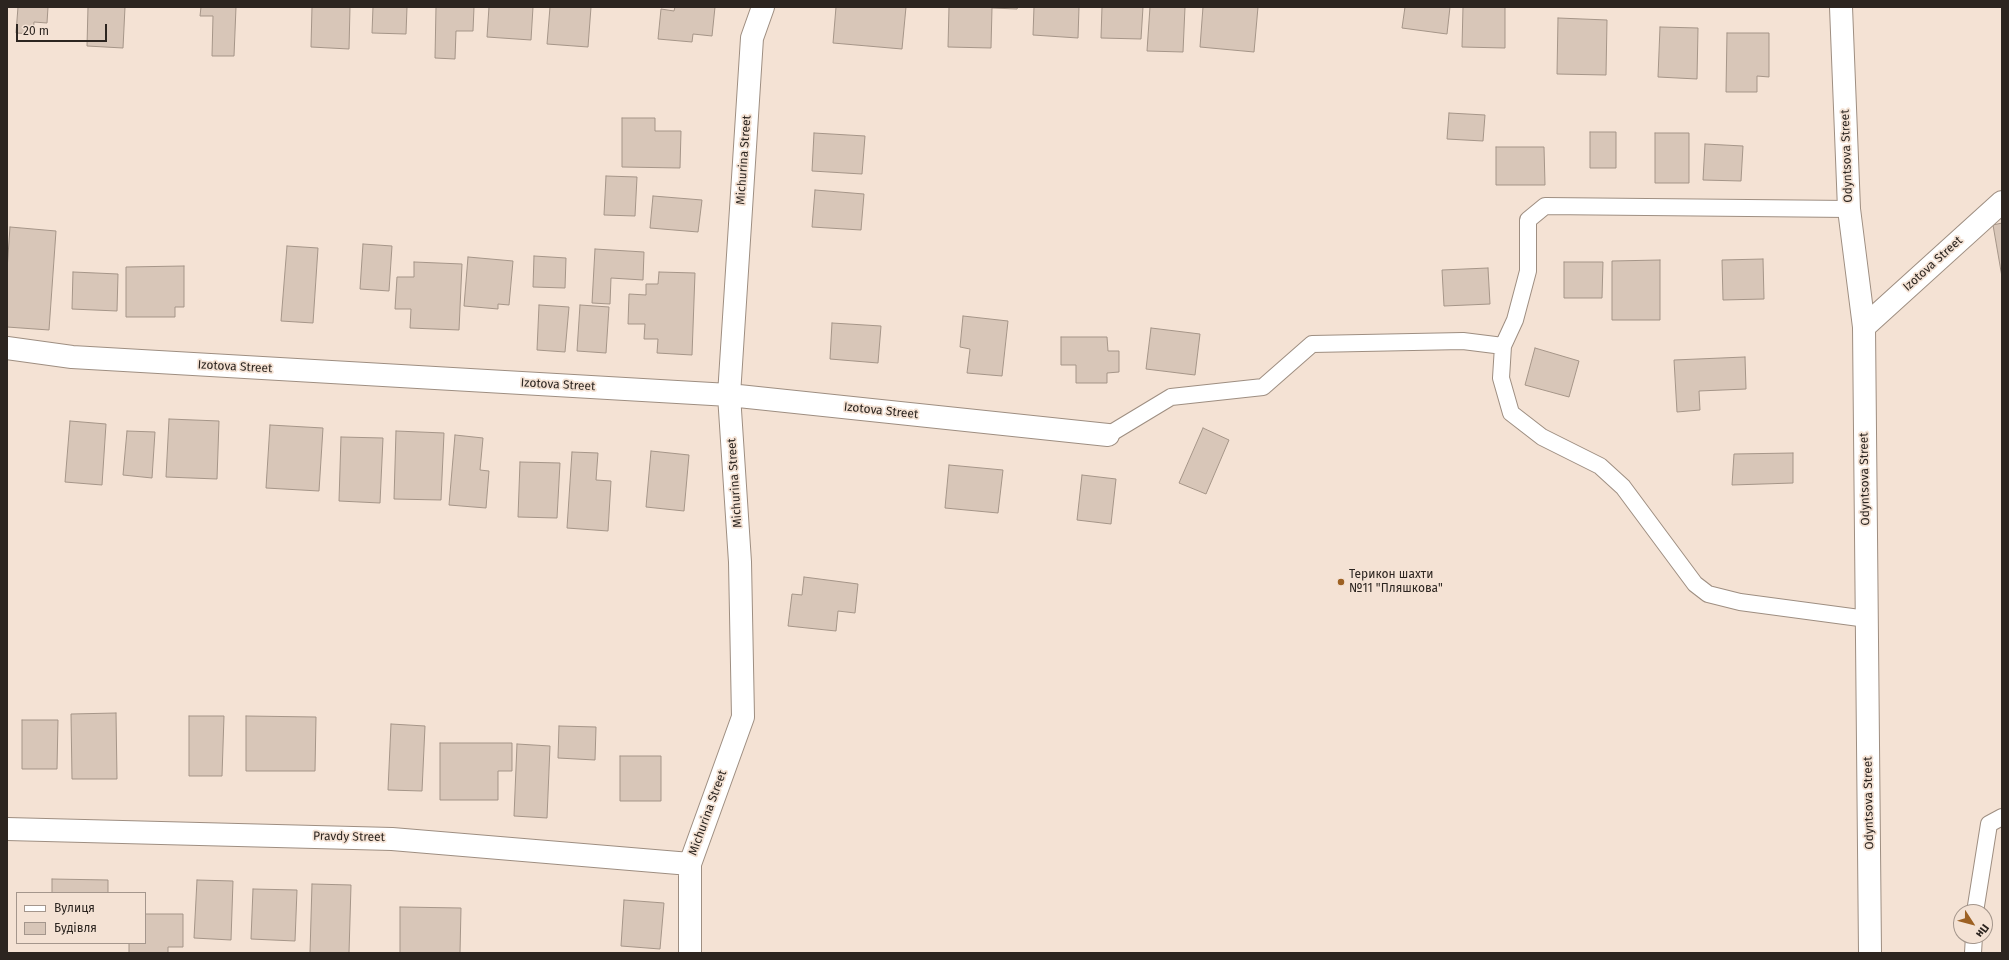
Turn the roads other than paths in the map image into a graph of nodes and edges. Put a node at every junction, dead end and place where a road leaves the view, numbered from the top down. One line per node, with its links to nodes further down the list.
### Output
1 (763, 7): 8 (street, Michurina Street)
2 (1841, 7): 4 (street, Odyntsova Street)
3 (2002, 202): 5 (street, Izotova Street)
4 (1848, 209): 5 (street, Odyntsova Street); 6 (lane)
5 (1864, 327): 10 (street, Odyntsova Street)
6 (1503, 346): 9 (lane); 10 (lane)
7 (7, 348): 8 (street, Izotova Street)
8 (728, 395): 9 (street, Izotova Street); 13 (street, Michurina Street)
9 (1108, 435)
10 (1867, 619): 16 (street, Odyntsova Street)
11 (2002, 816): 14 (lane)
12 (7, 829): 13 (street, Pravdy Street)
13 (690, 864): 15 (street, Michurina Street)
14 (1976, 904)
15 (690, 953)
16 (1870, 953)

